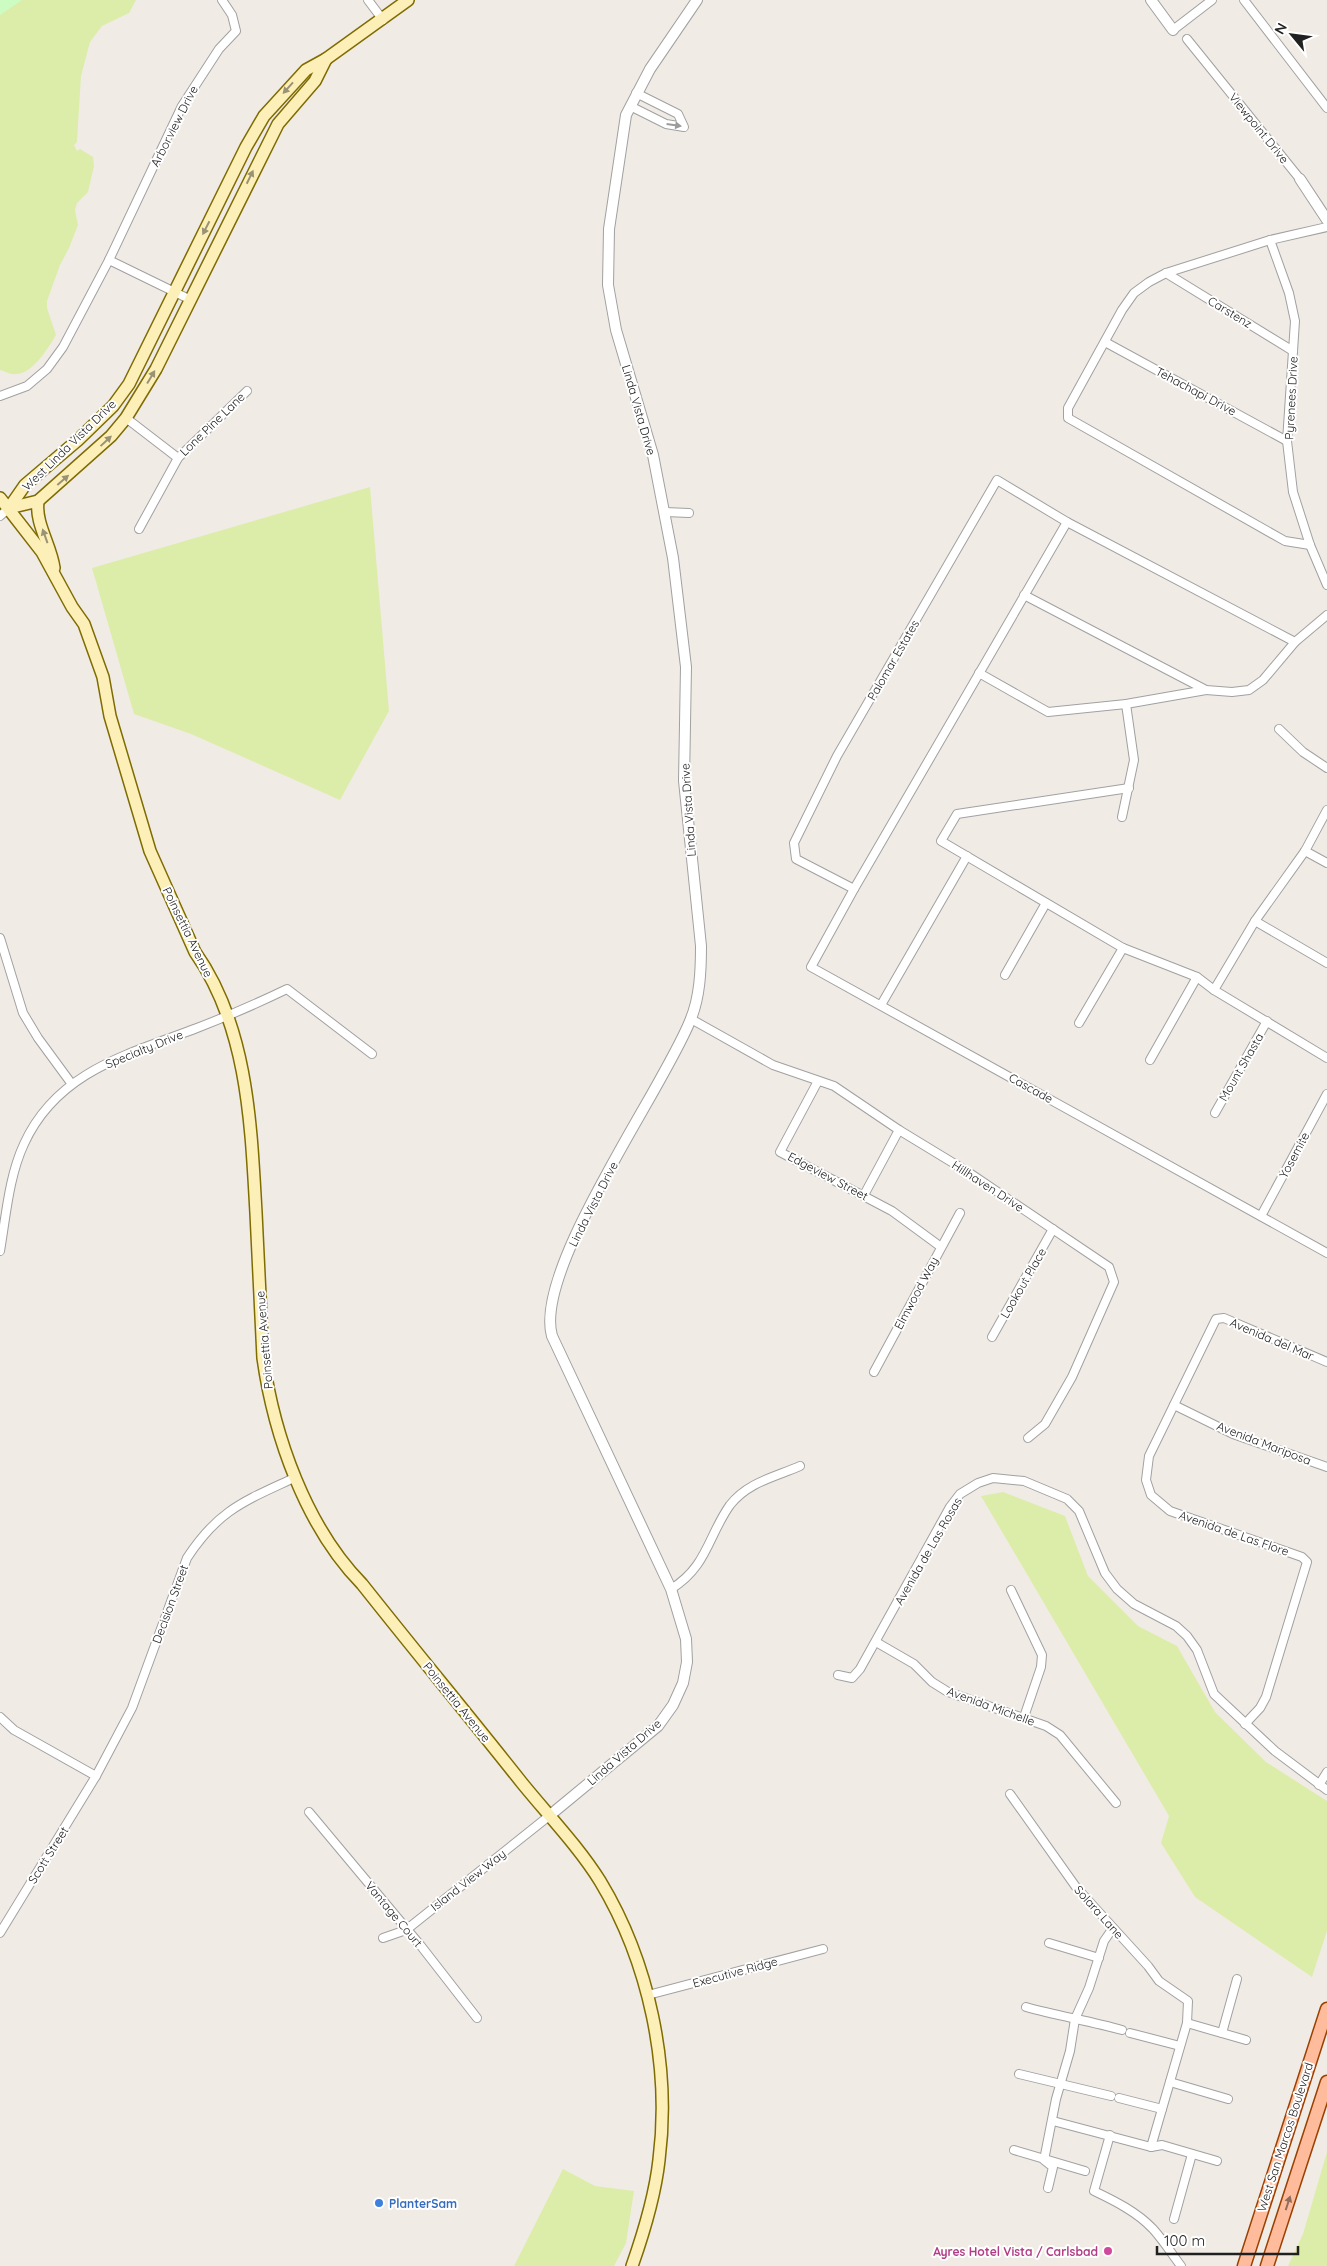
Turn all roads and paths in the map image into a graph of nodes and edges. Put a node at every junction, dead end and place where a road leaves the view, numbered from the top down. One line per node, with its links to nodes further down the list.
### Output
1 (222, 0): 19 (street, Arborview Drive)
2 (368, 0): 8 (street)
3 (408, 0): 8 (main road, West Linda Vista Drive)
4 (697, 0): 12 (street, Linda Vista Drive)
5 (1151, 0): 9 (street)
6 (1212, 0): 9 (street)
7 (1244, 0): 14 (street)
8 (383, 20): 11 (main road, West Linda Vista Drive)
9 (1173, 30)
10 (1187, 39): 15 (street, Viewpoint Drive)
11 (326, 59): 21 (main road, West Linda Vista Drive, one-way to 21); 22 (main road, West Linda Vista Drive, one-way to 11)
12 (636, 93): 13 (street, Linda Vista Drive); 13 (street, one-way to 12)
13 (630, 106): 33 (street, Linda Vista Drive)
14 (1327, 108)
15 (1300, 179): 16 (street, Viewpoint Drive)
16 (1327, 220)
17 (1327, 227): 18 (street)
18 (1270, 240): 20 (street); 24 (street, Pyrenees Drive)
19 (109, 260): 21 (street); 26 (street, Arborview Drive)
20 (1166, 273): 23 (street); 24 (street, Carstenz)
21 (174, 290): 22 (street); 32 (main road, West Linda Vista Drive)
22 (191, 300): 27 (main road, West Linda Vista Drive, one-way to 22)
23 (1105, 342): 28 (street, Tehachapi Drive); 37 (street)
24 (1293, 351): 28 (street, Pyrenees Drive)
25 (247, 390): 29 (street, Lone Pine Lane)
26 (0, 396)
27 (126, 418): 29 (street, Lone Pine Lane); 31 (main road, West Linda Vista Drive, one-way to 27)
28 (1288, 441): 37 (street, Pyrenees Drive)
29 (178, 458): 36 (street, Lone Pine Lane)
30 (0, 498): 32 (main road, Poinsettia Avenue)
31 (38, 501): 32 (main road, West Linda Vista Drive); 38 (main road, one-way to 31)
32 (4, 512): 38 (main road, Poinsettia Avenue)
33 (665, 512): 34 (street); 65 (street, Linda Vista Drive)
34 (690, 513)
35 (1067, 522): 40 (street); 42 (street); 54 (street, Palomar Estates)
36 (139, 528)
37 (1310, 545): 39 (street, Pyrenees Drive)
38 (54, 572): 64 (main road, Poinsettia Avenue)
39 (1327, 585)
40 (1024, 595): 43 (street); 44 (street)
41 (1327, 615): 42 (street)
42 (1295, 642): 44 (street)
43 (979, 672): 45 (street); 54 (street)
44 (1206, 690): 45 (street)
45 (1126, 704): 48 (street)
46 (1279, 729): 47 (street)
47 (1327, 768)
48 (1128, 788): 50 (street); 52 (street)
49 (1327, 810): 51 (street)
50 (1122, 818)
51 (1305, 851): 53 (street); 56 (street)
52 (967, 856): 55 (street); 63 (street)
53 (1327, 863)
54 (854, 889): 63 (street, Cascade)
55 (1046, 903): 58 (street); 60 (street)
56 (1255, 921): 59 (street); 62 (street)
57 (0, 938): 72 (street)
58 (1123, 948): 61 (street); 67 (street)
59 (1327, 963)
60 (1005, 975)
61 (1197, 977): 62 (street); 70 (street)
62 (1214, 990): 66 (street)
63 (881, 1005): 78 (street, Cascade)
64 (226, 1017): 68 (street, Specialty Drive); 72 (street, Specialty Drive); 91 (main road, Poinsettia Avenue)
65 (691, 1019): 71 (street, Hillhaven Drive); 92 (street, Linda Vista Drive)
66 (1267, 1021): 69 (street); 74 (street, Mount Shasta)
67 (1079, 1023)
68 (372, 1054)
69 (1327, 1058)
70 (1150, 1060)
71 (818, 1081): 75 (street, Hillhaven Drive); 76 (street, Edgeview Street)
72 (71, 1083): 81 (street, Specialty Drive)
73 (1327, 1094): 78 (street, Yosemite)
74 (1215, 1113)
75 (899, 1130): 76 (street); 79 (street, Hillhaven Drive)
76 (864, 1195): 80 (street, Edgeview Street)
77 (960, 1214): 80 (street, Elmwood Way)
78 (1261, 1216): 82 (street, Cascade)
79 (1053, 1229): 84 (street, Lookout Place); 88 (street, Hillhaven Drive)
80 (941, 1247): 86 (street, Elmwood Way)
81 (0, 1251)
82 (1327, 1253)
83 (1216, 1319): 85 (street, Avenida del Mar); 87 (street, Avenida de Las Flore)
84 (992, 1337)
85 (1327, 1362)
86 (874, 1372)
87 (1174, 1405): 90 (street, Avenida Mariposa); 98 (street, Avenida de Las Flore)
88 (1028, 1438)
89 (800, 1466): 92 (street)
90 (1327, 1467)
91 (296, 1477): 100 (street, Decision Street); 106 (main road, Poinsettia Avenue)
92 (671, 1589): 106 (street, Linda Vista Drive)
93 (1011, 1590): 97 (street)
94 (876, 1642): 95 (street, Avenida de Las Rosas); 97 (street, Avenida Michelle); 98 (street, Avenida de Las Rosas)
95 (838, 1675)
96 (0, 1717): 100 (street)
97 (1024, 1717): 104 (street, Avenida Michelle)
98 (1245, 1724): 101 (street, Avenida de Las Rosas)
99 (1327, 1772): 101 (street)
100 (96, 1776): 109 (street, Scott Street)
101 (1319, 1785): 102 (street, Avenida de Las Rosas)
102 (1327, 1790)
103 (1010, 1794): 107 (street, Solara Lane)
104 (1116, 1803)
105 (309, 1812): 108 (street, Vantage Court)
106 (549, 1816): 108 (street, Island View Way); 115 (main road, Poinsettia Avenue)
107 (1113, 1928): 113 (street); 120 (street, Solara Lane)
108 (406, 1930): 110 (street, Island View Way); 118 (street, Vantage Court)
109 (0, 1933)
110 (383, 1938)
111 (1049, 1944): 113 (street)
112 (823, 1949): 115 (street, Executive Ridge)
113 (1099, 1958): 119 (street)
114 (1237, 1979): 123 (street)
115 (648, 1995): 142 (main road, Poinsettia Avenue)
116 (1026, 2007): 119 (street)
117 (1327, 2009): 144 (main road, West San Marcos Boulevard)
118 (477, 2018)
119 (1075, 2019): 121 (street); 129 (street)
120 (1187, 2023): 123 (street); 125 (street, Solara Lane)
121 (1122, 2030)
122 (1130, 2033): 125 (street)
123 (1222, 2033): 124 (street)
124 (1246, 2040)
125 (1180, 2046): 127 (street, Solara Lane)
126 (1019, 2074): 129 (street)
127 (1170, 2082): 130 (street); 131 (street, Solara Lane)
128 (1327, 2082): 145 (main road, West San Marcos Boulevard, one-way to 128)
129 (1060, 2083): 131 (street); 132 (street)
130 (1228, 2099)
131 (1162, 2109): 134 (street, Solara Lane)
132 (1053, 2122): 133 (street); 137 (street)
133 (1110, 2135): 134 (street); 143 (street)
134 (1151, 2147): 136 (street)
135 (1014, 2150): 137 (street)
136 (1192, 2154): 138 (street); 141 (street)
137 (1044, 2160): 139 (street); 140 (street)
138 (1217, 2161)
139 (1085, 2171)
140 (1048, 2188)
141 (1174, 2219)
142 (632, 2266)
143 (1182, 2266)
144 (1244, 2266)
145 (1267, 2266)

